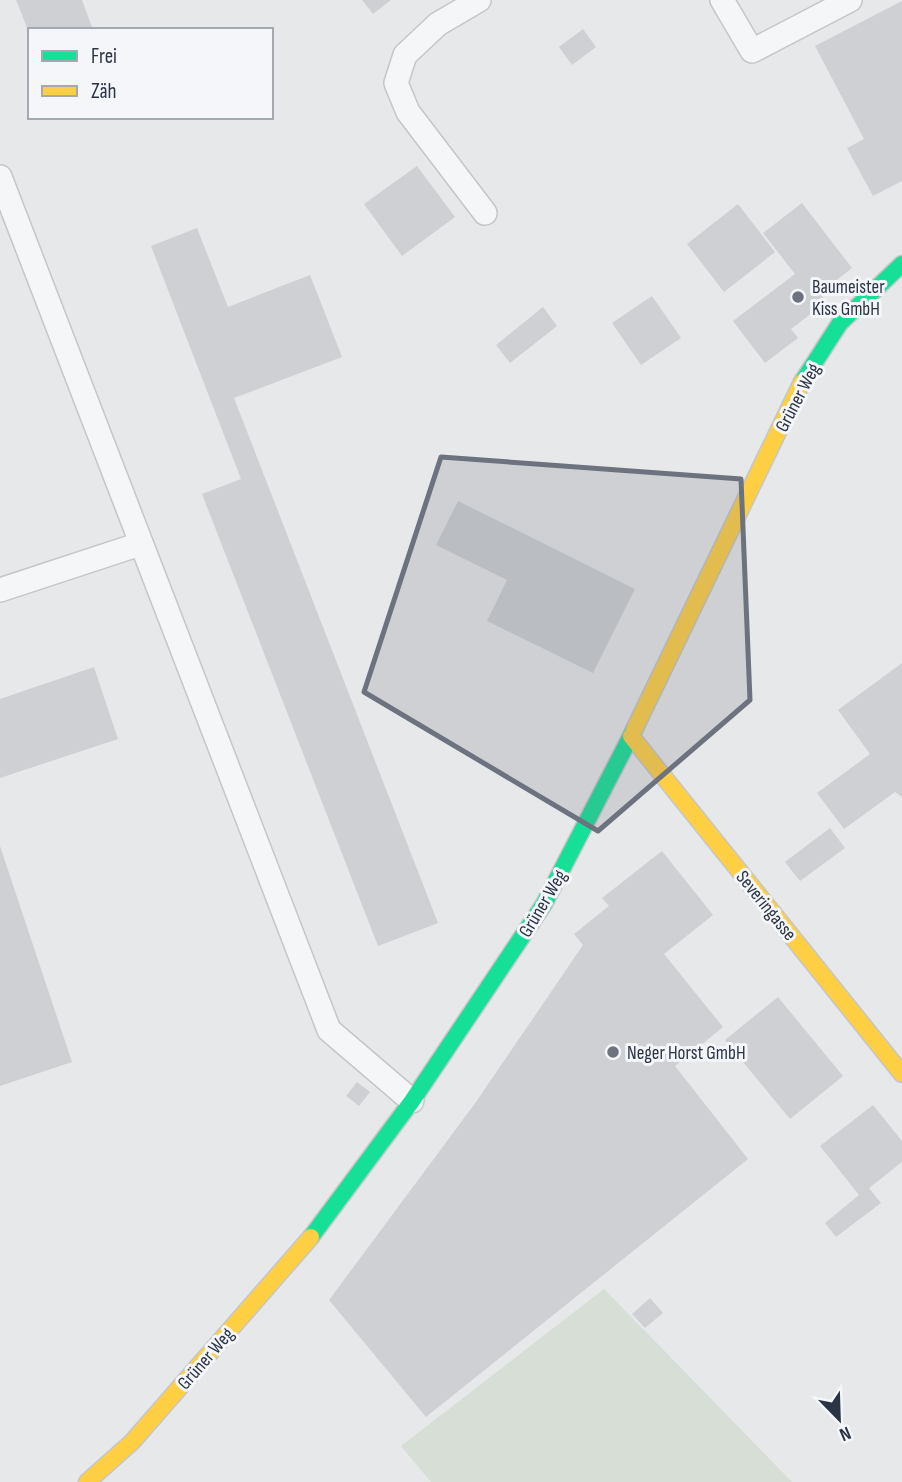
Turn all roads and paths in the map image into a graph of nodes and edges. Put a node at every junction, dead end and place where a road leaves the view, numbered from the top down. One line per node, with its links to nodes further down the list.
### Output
1 (479, 0): 5 (lane)
2 (722, 0): 3 (lane)
3 (850, 0)
4 (0, 177): 7 (lane)
5 (485, 213)
6 (902, 264): 9 (street, Grüner Weg)
7 (140, 544): 8 (lane); 11 (lane)
8 (0, 590)
9 (631, 736): 10 (street, Severingasse); 11 (street, Grüner Weg)
10 (902, 1074)
11 (412, 1101): 12 (street, Grüner Weg)
12 (87, 1482)

